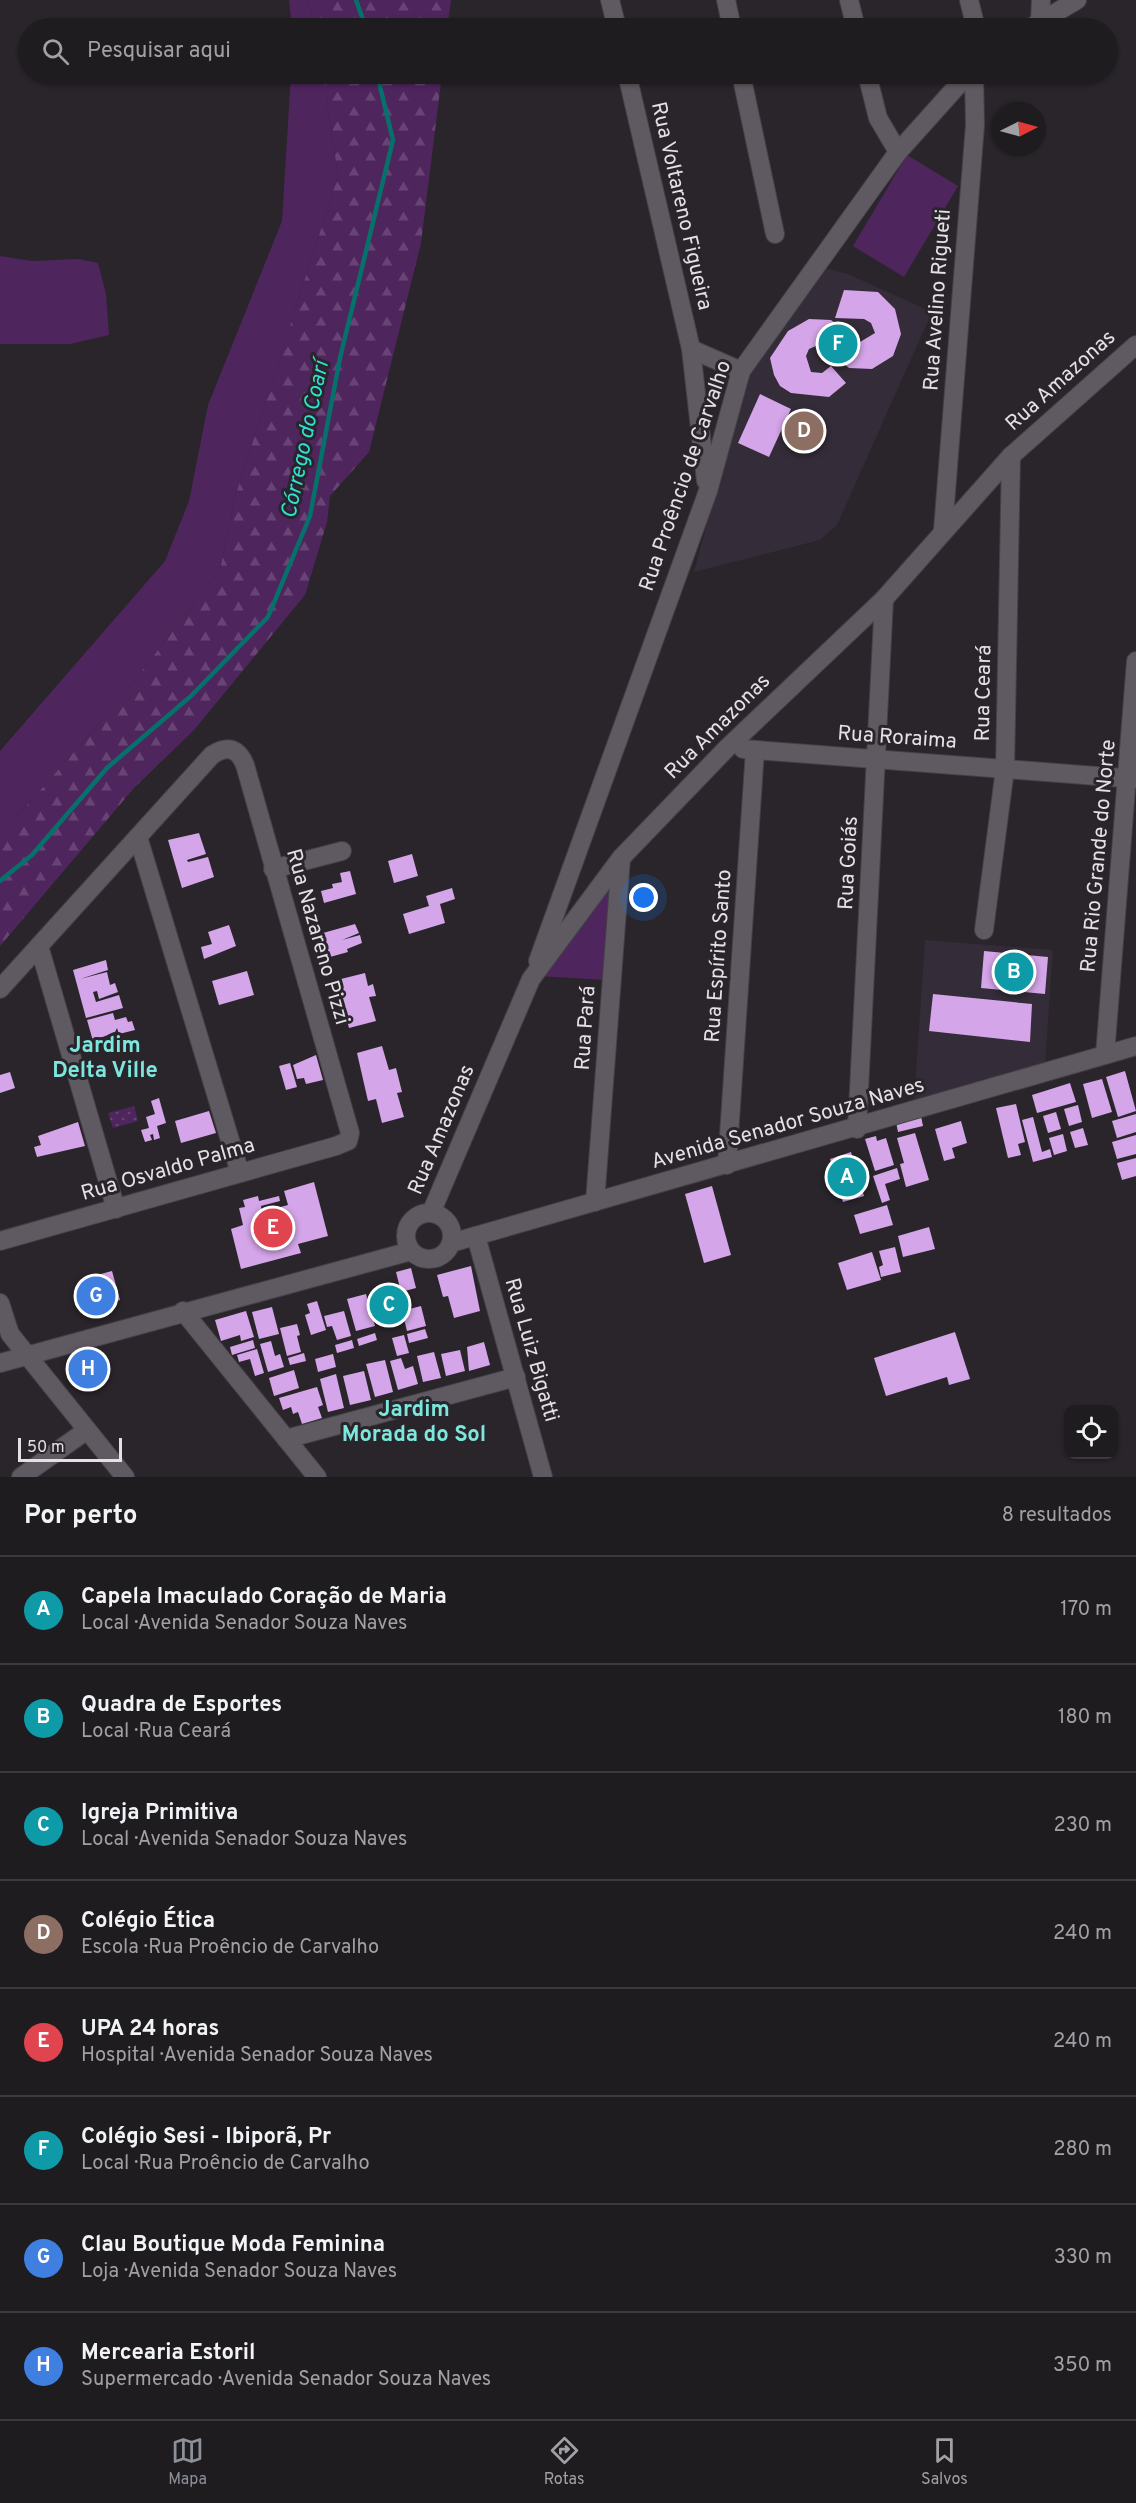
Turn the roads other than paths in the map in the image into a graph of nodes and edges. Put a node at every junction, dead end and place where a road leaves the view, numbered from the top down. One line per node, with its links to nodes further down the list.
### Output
1 (610, 0): 7 (street)
2 (726, 0): 8 (street)
3 (849, 0): 9 (street)
4 (969, 0): 10 (street)
5 (1041, 0): 11 (street)
6 (1077, 0): 12 (street)
7 (614, 18)
8 (730, 18)
9 (854, 18)
10 (974, 18)
11 (1037, 18)
12 (1047, 18)
13 (629, 84): 21 (street, Rua Voltareno Figueira)
14 (743, 84): 19 (street)
15 (870, 84): 18 (street)
16 (959, 84): 18 (street, Rua Proêncio de Carvalho)
17 (974, 84): 25 (street, Rua Avelino Rigueti)
18 (898, 152): 22 (street, Rua Proêncio de Carvalho)
19 (775, 234)
20 (1136, 345): 23 (street, Rua Amazonas)
21 (692, 350): 22 (street); 24 (street, Rua Voltareno Figueira)
22 (741, 371): 24 (street, Rua Proêncio de Carvalho)
23 (1011, 456): 25 (street, Rua Amazonas); 32 (street, Rua Ceará)
24 (708, 492): 40 (street, Rua Proêncio de Carvalho)
25 (943, 530): 26 (street, Rua Amazonas)
26 (884, 599): 29 (street, Rua Amazonas); 31 (street, Rua Goiás)
27 (1136, 661): 28 (street, Rua Rio Grande do Norte)
28 (1134, 707): 33 (street, Rua Rio Grande do Norte)
29 (727, 747): 30 (street, Rua Roraima); 36 (street, Rua Amazonas)
30 (755, 750): 31 (street, Rua Roraima); 46 (street, Rua Espírito Santo)
31 (877, 759): 32 (street, Rua Roraima); 44 (street, Rua Goiás)
32 (1005, 769): 33 (street, Rua Roraima); 38 (street, Rua Ceará)
33 (1132, 779): 43 (street, Rua Rio Grande do Norte)
34 (138, 837): 37 (street, Rua Nazareno Pizzi); 39 (street); 47 (street)
35 (342, 851): 37 (street)
36 (621, 858): 40 (street, Rua Amazonas); 48 (street, Rua Pará)
37 (273, 869): 45 (street, Rua Nazareno Pizzi)
38 (984, 930)
39 (39, 946): 41 (street); 49 (street)
40 (531, 979): 50 (street, Rua Amazonas)
41 (0, 989)
42 (1136, 1046): 43 (street, Avenida Senador Souza Naves)
43 (1105, 1055): 44 (street, Avenida Senador Souza Naves)
44 (857, 1129): 46 (street, Avenida Senador Souza Naves)
45 (348, 1141): 47 (street, Rua Osvaldo Palma)
46 (727, 1165): 48 (street, Avenida Senador Souza Naves)
47 (240, 1173): 49 (street, Rua Osvaldo Palma)
48 (595, 1202): 51 (street, Avenida Senador Souza Naves)
49 (116, 1209): 52 (street, Rua Osvaldo Palma)
50 (431, 1213): 53 (street); 54 (street)
51 (476, 1236): 53 (street, Avenida Senador Souza Naves); 59 (street, Rua Luiz Bigatti)
52 (0, 1241)
53 (451, 1243): 54 (street)
54 (411, 1251): 56 (street)
55 (0, 1303): 57 (street)
56 (183, 1311): 57 (street); 61 (street)
57 (27, 1356): 58 (street); 60 (street)
58 (0, 1363)
59 (516, 1377): 61 (street); 65 (street, Rua Luiz Bigatti)
60 (87, 1430): 62 (street); 63 (street)
61 (286, 1439): 64 (street)
62 (21, 1477)
63 (125, 1477)
64 (317, 1477)
65 (543, 1477)

